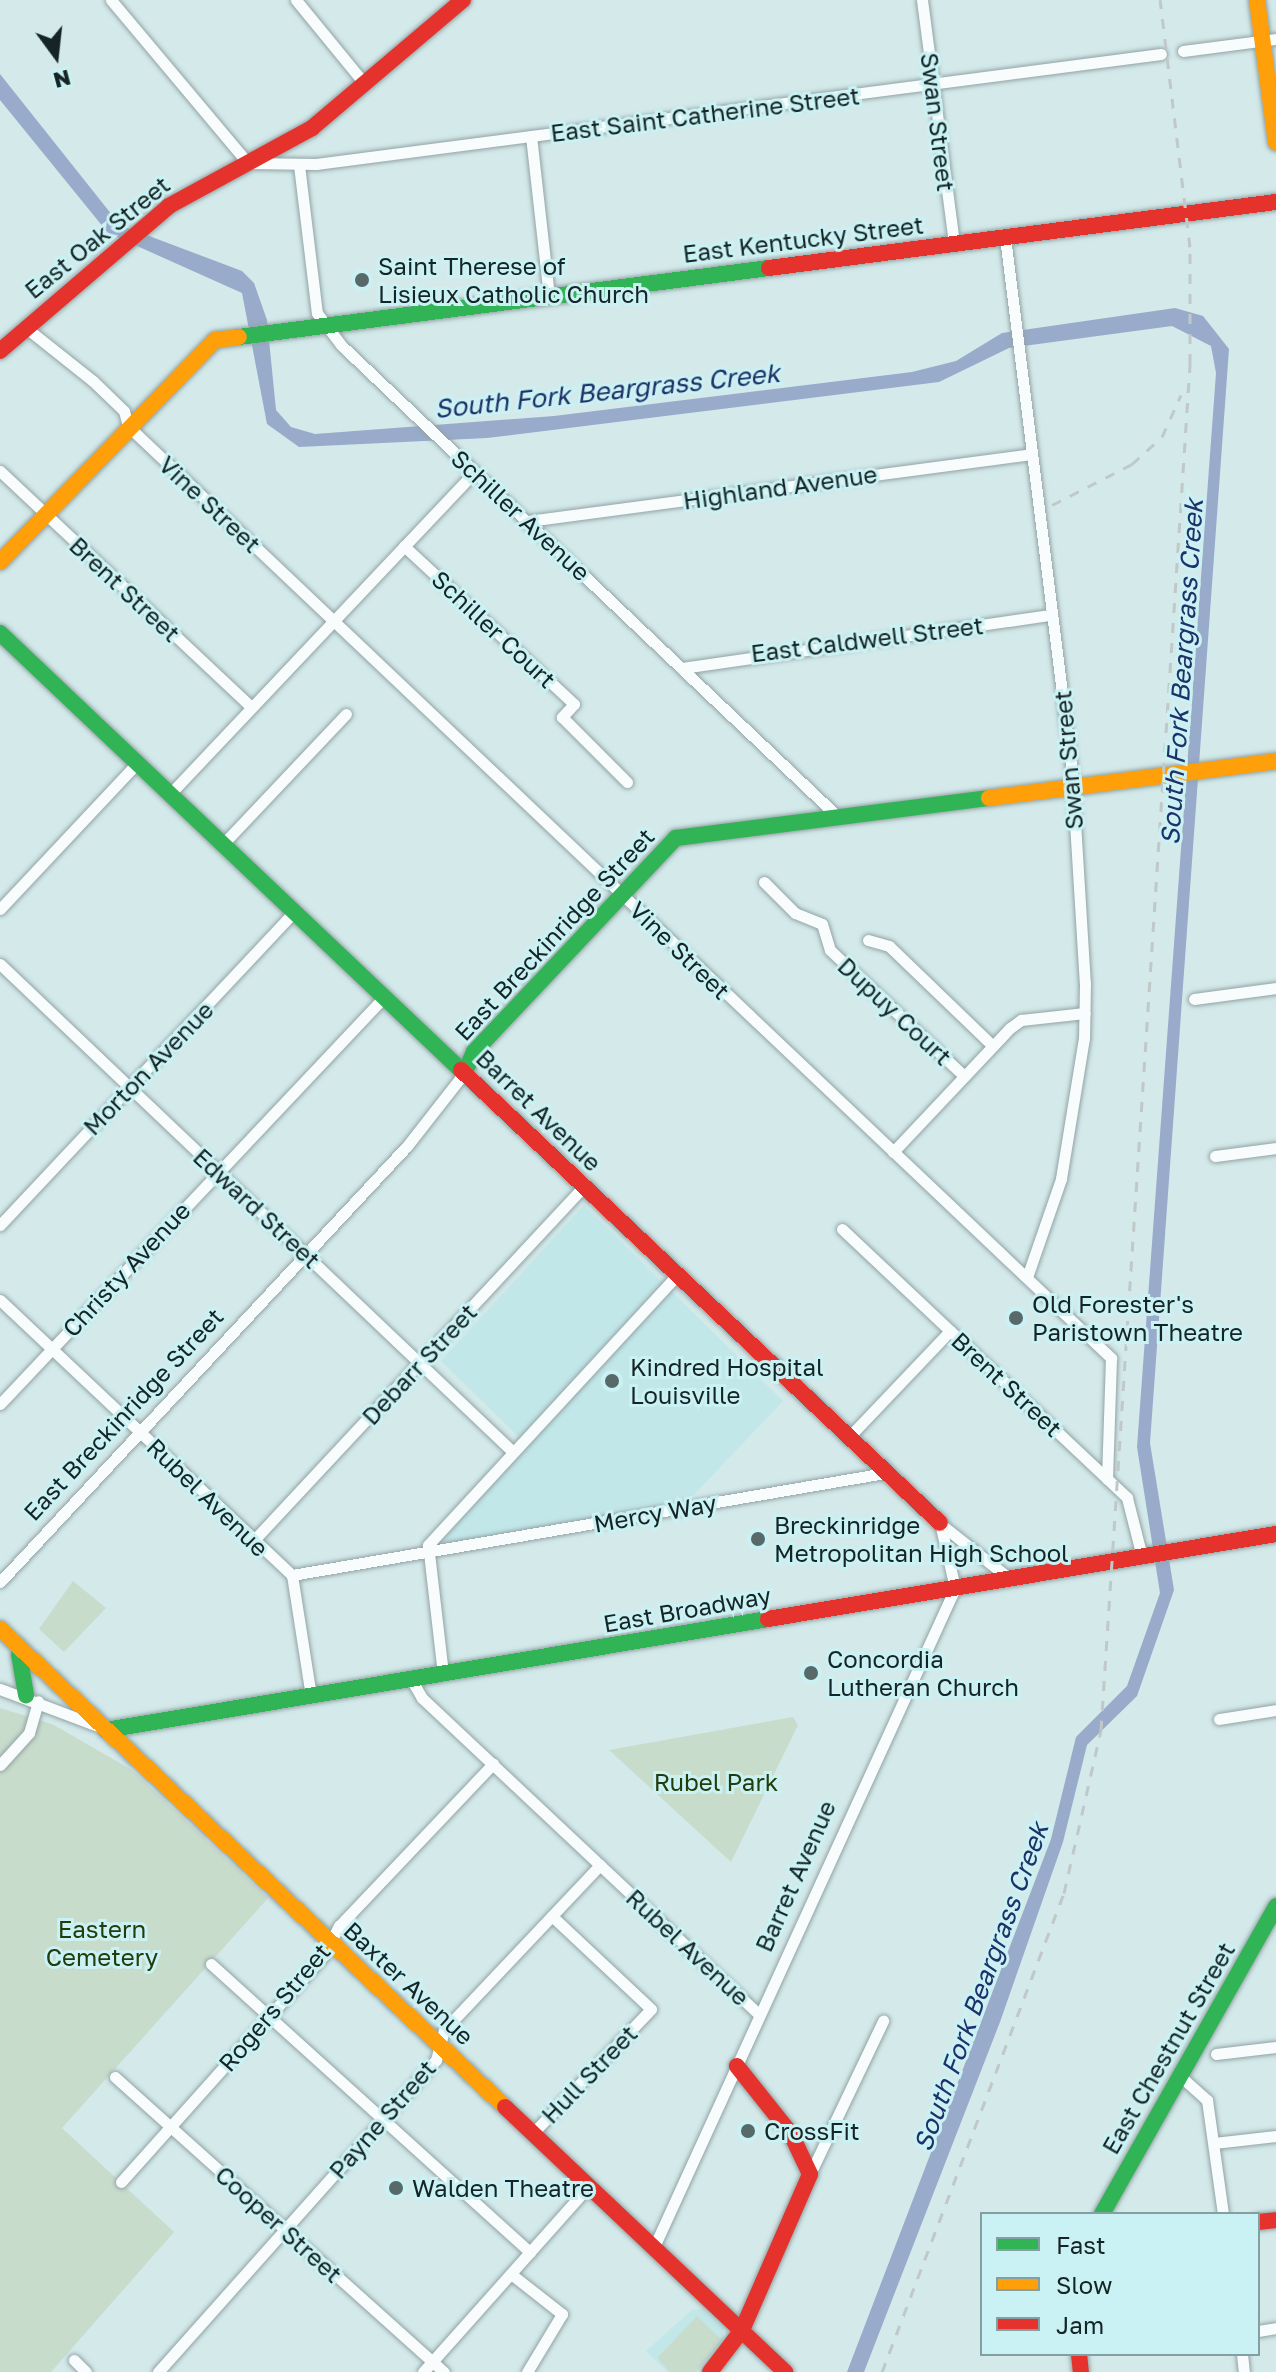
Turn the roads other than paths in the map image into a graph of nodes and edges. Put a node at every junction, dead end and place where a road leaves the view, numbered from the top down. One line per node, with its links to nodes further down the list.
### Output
1 (111, 0): 13 (street)
2 (296, 0): 9 (street)
3 (463, 0): 9 (main road, East Oak Street)
4 (922, 0): 10 (street, Swan Street)
5 (1257, 0): 6 (main road)
6 (1269, 40): 7 (street); 12 (main road)
7 (1183, 51)
8 (1161, 54): 10 (street, East Saint Catherine Street)
9 (364, 83): 13 (main road, East Oak Street)
10 (933, 84): 11 (street, East Saint Catherine Street); 17 (street, Swan Street)
11 (531, 136): 14 (street, East Saint Catherine Street); 18 (street)
12 (1276, 143)
13 (248, 163): 14 (street, East Saint Catherine Street); 20 (main road, East Oak Street)
14 (299, 165): 19 (street, Schiller Avenue)
15 (1276, 202): 16 (main road, East Kentucky Street)
16 (1005, 237): 17 (main road, East Kentucky Street); 23 (street, Swan Street)
17 (954, 243): 18 (main road, East Kentucky Street)
18 (549, 296): 19 (main road, East Kentucky Street)
19 (326, 325): 22 (main road, East Kentucky Street); 25 (street, Schiller Avenue)
20 (25, 327): 21 (main road, East Oak Street); 22 (street, Vine Street)
21 (0, 351)
22 (128, 426): 26 (main road, East Kentucky Street); 31 (street, Vine Street)
23 (1032, 454): 27 (street, Highland Avenue); 30 (street, Swan Street)
24 (0, 471): 26 (street, Brent Street)
25 (475, 471): 27 (street, Schiller Avenue); 28 (street)
26 (46, 514): 29 (main road, East Kentucky Street); 34 (street, Brent Street)
27 (528, 521): 33 (street, Schiller Avenue)
28 (404, 546): 31 (street); 38 (street, Schiller Court)
29 (0, 562)
30 (1052, 615): 33 (street, East Caldwell Street); 39 (street, Swan Street)
31 (334, 621): 34 (street); 44 (street, Vine Street)
32 (0, 633): 37 (main road, Barret Avenue)
33 (682, 668): 41 (street, Schiller Avenue)
34 (251, 707): 40 (street)
35 (346, 714): 42 (street)
36 (1276, 761): 39 (main road, East Breckinridge Street)
37 (137, 763): 40 (main road, Barret Avenue); 45 (street)
38 (627, 782)
39 (1073, 785): 41 (main road, East Breckinridge Street); 52 (street, Swan Street)
40 (170, 794): 42 (main road, Barret Avenue)
41 (837, 816): 44 (main road, East Breckinridge Street)
42 (223, 844): 46 (main road, Barret Avenue)
43 (764, 882): 55 (street, Dupuy Court)
44 (622, 895): 54 (main road, East Breckinridge Street); 58 (street, Vine Street)
45 (0, 909)
46 (295, 911): 50 (main road, Barret Avenue); 56 (street, Morton Avenue)
47 (868, 940): 53 (street)
48 (0, 964): 56 (street, Edward Street)
49 (1276, 988): 51 (street)
50 (385, 996): 54 (main road, Barret Avenue); 60 (street, Christy Avenue)
51 (1194, 999)
52 (1085, 1013): 53 (street); 66 (street, Swan Street)
53 (993, 1046): 55 (street)
54 (465, 1072): 61 (main road, Barret Avenue); 64 (street, East Breckinridge Street)
55 (964, 1076): 58 (street)
56 (130, 1087): 60 (street, Edward Street); 62 (street, Morton Avenue)
57 (1276, 1148): 59 (street)
58 (893, 1152): 66 (street, Vine Street)
59 (1215, 1156)
60 (218, 1171): 64 (street, Edward Street); 69 (street, Christy Avenue)
61 (583, 1187): 65 (main road, Barret Avenue); 70 (street, Debarr Street)
62 (0, 1225)
63 (842, 1229): 68 (street, Brent Street)
64 (306, 1254): 70 (street, Edward Street); 72 (street, East Breckinridge Street)
65 (677, 1275): 73 (main road, Barret Avenue); 74 (street)
66 (1027, 1277): 76 (street, Vine Street)
67 (0, 1300): 69 (street, Rubel Avenue)
68 (950, 1331): 73 (street); 76 (street, Brent Street)
69 (51, 1349): 71 (street, Christy Avenue); 72 (street, Rubel Avenue)
70 (421, 1362): 74 (street, Edward Street); 79 (street, Debarr Street)
71 (0, 1404)
72 (139, 1432): 79 (street, Rubel Avenue); 84 (street, East Breckinridge Street)
73 (848, 1438): 75 (main road, Barret Avenue)
74 (513, 1452): 80 (street)
75 (885, 1473): 77 (main road, Barret Avenue); 80 (street, Mercy Way)
76 (1107, 1479): 81 (street, Brent Street)
77 (940, 1523): 83 (street, Barret Avenue); 85 (street)
78 (1276, 1534): 81 (main road, East Broadway)
79 (254, 1540): 82 (street, Rubel Avenue)
80 (424, 1554): 82 (street, Mercy Way); 88 (street)
81 (1147, 1556): 83 (main road, East Broadway)
82 (292, 1575): 91 (street, Rubel Avenue)
83 (1010, 1579): 85 (main road, East Broadway)
84 (0, 1582)
85 (955, 1588): 88 (main road, East Broadway); 103 (street, Barret Avenue)
86 (0, 1629): 87 (main road, Baxter Avenue)
87 (14, 1644): 92 (main road); 95 (main road, Baxter Avenue)
88 (443, 1674): 89 (main road, East Broadway)
89 (411, 1679): 91 (main road, East Broadway); 96 (street, Rubel Avenue)
90 (0, 1689): 92 (street)
91 (311, 1696): 95 (main road, East Broadway)
92 (32, 1698): 95 (street); 97 (street)
93 (1276, 1710): 94 (street)
94 (1219, 1719)
95 (106, 1730): 101 (main road, Baxter Avenue)
96 (493, 1764): 98 (street, Rubel Avenue); 101 (street, Rogers Street)
97 (0, 1765)
98 (600, 1865): 100 (street, Payne Street); 103 (street, Rubel Avenue)
99 (1276, 1906): 110 (main road, East Chestnut Street)
100 (552, 1916): 106 (street, Payne Street); 114 (street, Hull Street)
101 (331, 1942): 104 (street, Rogers Street); 106 (main road, Baxter Avenue)
102 (211, 1964): 104 (street)
103 (759, 2014): 109 (street, Barret Avenue)
104 (269, 2016): 112 (street); 113 (street, Rogers Street)
105 (883, 2021): 117 (street)
106 (440, 2045): 112 (street, Payne Street); 114 (main road, Baxter Avenue)
107 (1276, 2047): 108 (street)
108 (1216, 2054)
109 (737, 2066): 117 (main road); 123 (street, Barret Avenue)
110 (1179, 2075): 116 (street); 120 (main road, East Chestnut Street)
111 (115, 2077): 113 (street, Cooper Street)
112 (384, 2119): 122 (street, Payne Street); 124 (street)
113 (170, 2126): 118 (street, Rogers Street); 122 (street, Cooper Street)
114 (533, 2133): 119 (main road, Baxter Avenue)
115 (1276, 2136): 116 (street)
116 (1214, 2143): 121 (street)
117 (810, 2174): 126 (main road)
118 (121, 2182)
119 (589, 2186): 123 (main road, Baxter Avenue); 124 (street)
120 (1103, 2212)
121 (1223, 2212)
122 (285, 2229): 128 (street, Cooper Street); 130 (street, Payne Street)
123 (654, 2247): 126 (main road, Baxter Avenue)
124 (530, 2252): 125 (street)
125 (511, 2274): 128 (street); 133 (street)
126 (742, 2330): 134 (main road); 135 (main road, Baxter Avenue)
127 (74, 2360): 129 (street)
128 (432, 2361): 131 (street); 132 (street, Cooper Street)
129 (86, 2372)
130 (158, 2372)
131 (423, 2372)
132 (444, 2372)
133 (527, 2372)
134 (710, 2372)
135 (785, 2372)

